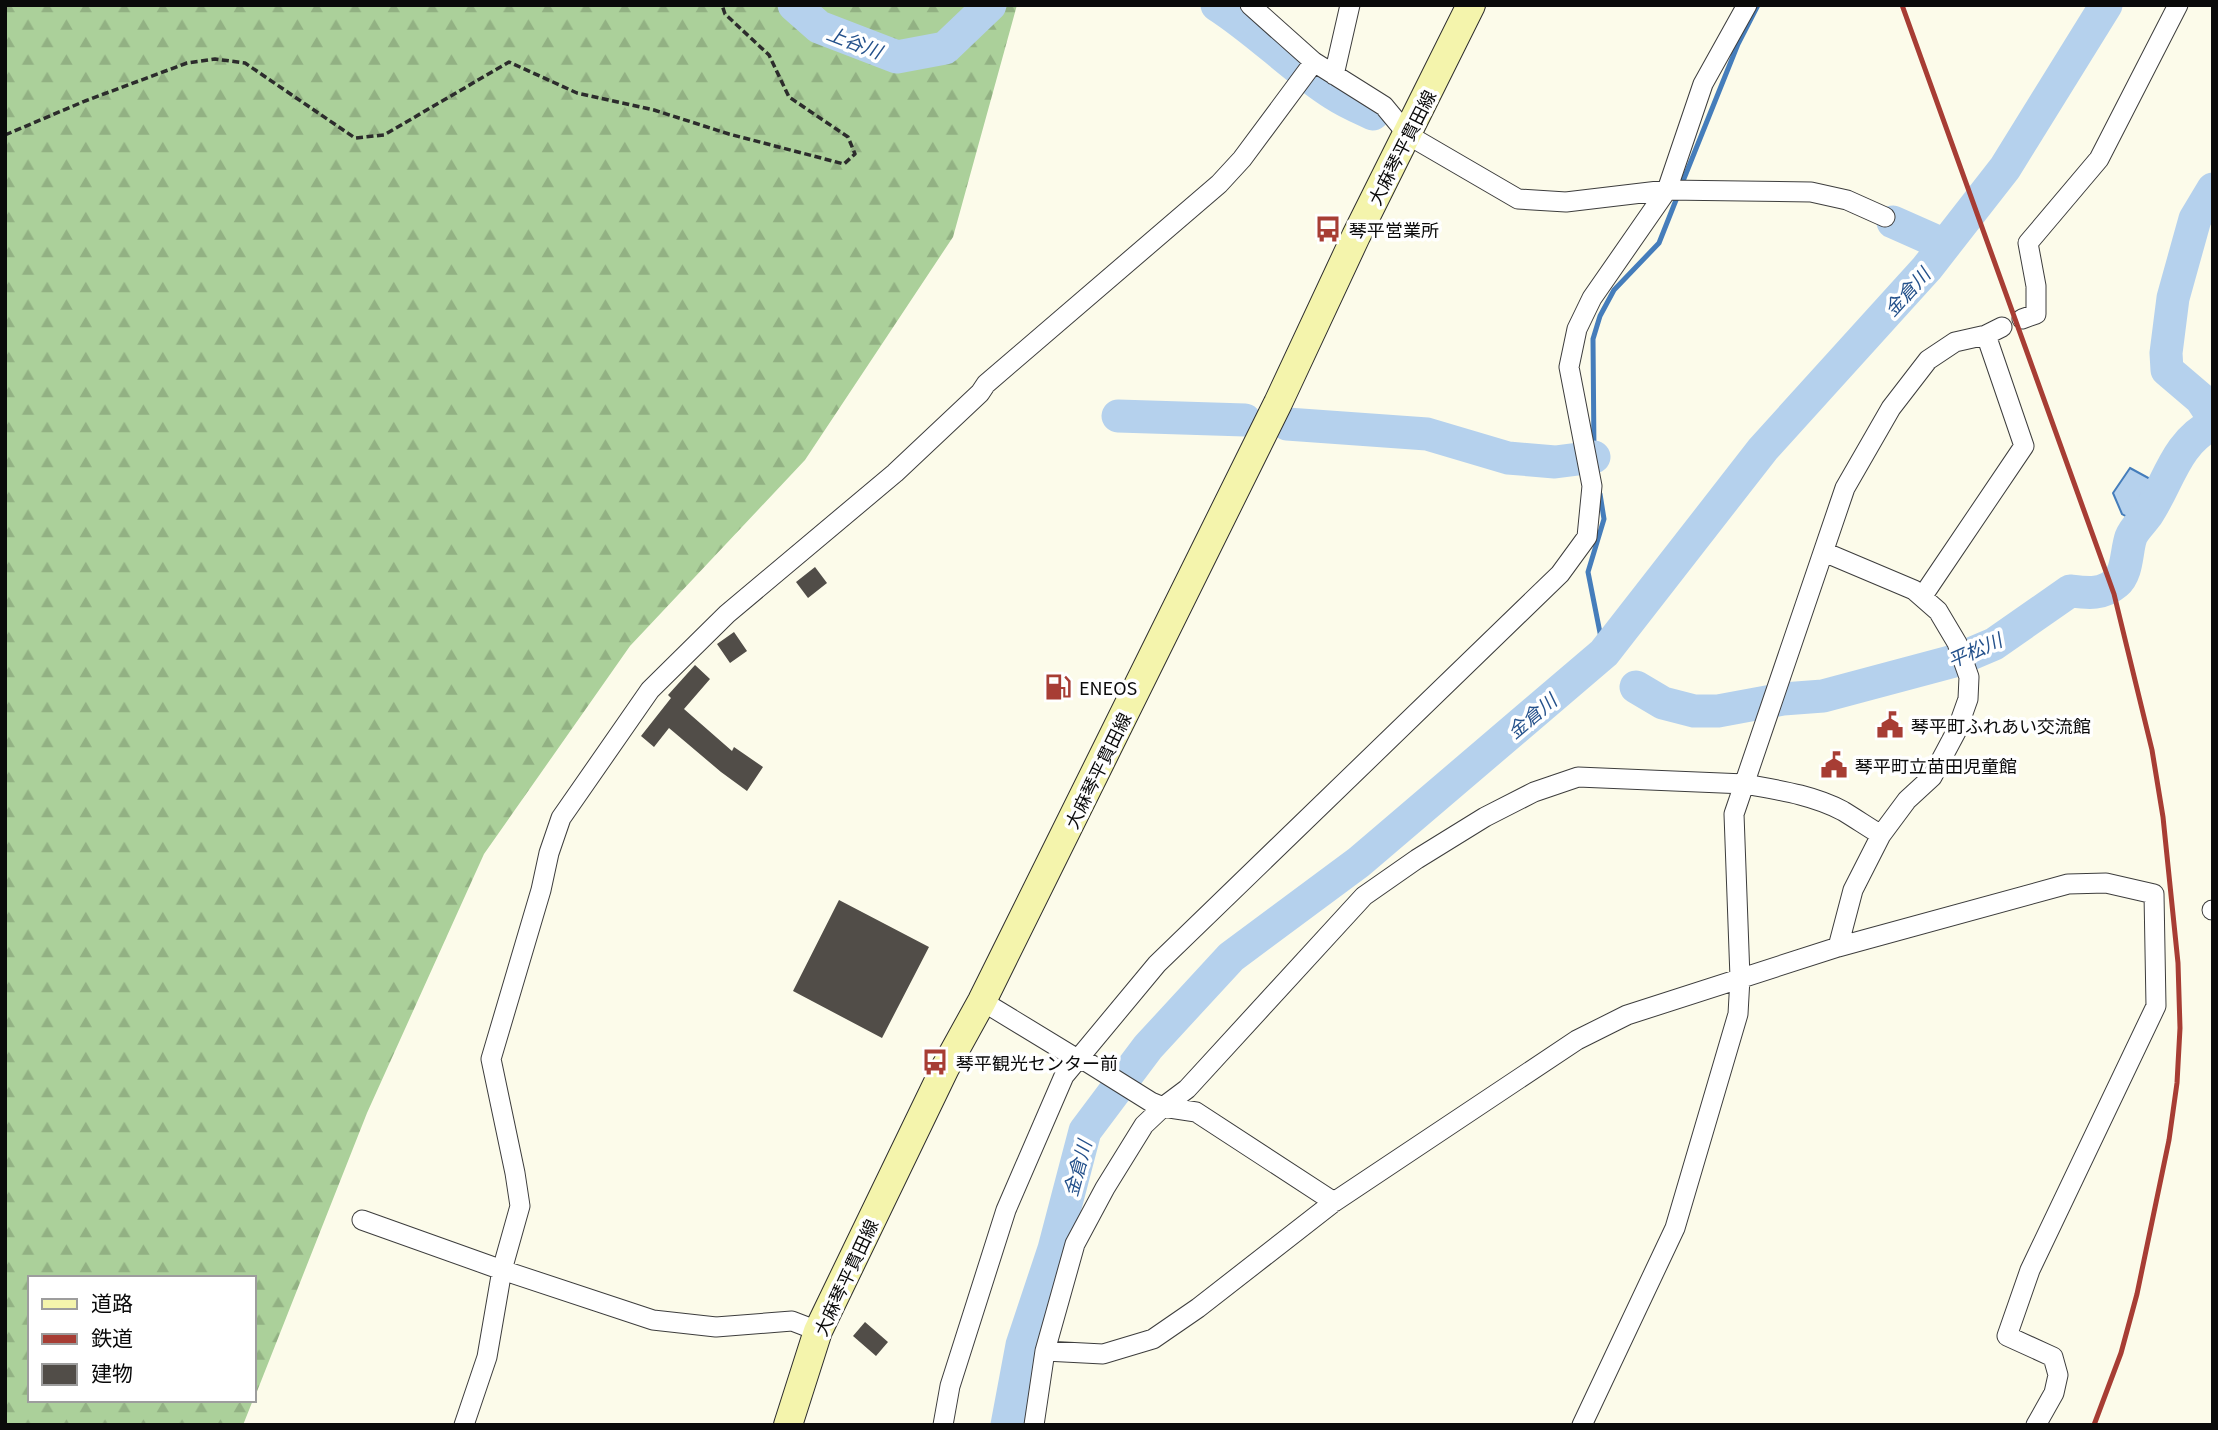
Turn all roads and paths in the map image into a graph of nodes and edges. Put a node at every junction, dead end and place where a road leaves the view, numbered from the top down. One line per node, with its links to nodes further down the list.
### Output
1 (722, 5): 9 (path)
2 (1250, 5): 7 (street)
3 (1350, 5): 8 (street)
4 (1471, 5): 10 (main road, 大麻琴平貫田線)
5 (1747, 5): 11 (street)
6 (2178, 5): 13 (street)
7 (1314, 62): 8 (street); 25 (street)
8 (1334, 75): 10 (street)
9 (5, 135)
10 (1408, 135): 11 (street); 20 (main road, 大麻琴平貫田線)
11 (1667, 190): 12 (street); 21 (street)
12 (1885, 217)
13 (2022, 319)
14 (1824, 552): 15 (street); 15 (street); 16 (street)
15 (1922, 597): 17 (street)
16 (1745, 784): 17 (street); 19 (street); 22 (street)
17 (1881, 835): 18 (street)
18 (1839, 947): 19 (street); 33 (street)
19 (1740, 978): 23 (street); 32 (street)
20 (982, 1000): 21 (street); 26 (main road, 大麻琴平貫田線)
21 (1083, 1061): 22 (street); 30 (street)
22 (1157, 1105): 23 (street); 27 (street)
23 (1334, 1202): 27 (street)
24 (362, 1220): 25 (street)
25 (502, 1270): 26 (street); 28 (street)
26 (818, 1331): 29 (main road, 大麻琴平貫田線)
27 (1045, 1351): 31 (street)
28 (464, 1425)
29 (788, 1425)
30 (943, 1425)
31 (1034, 1425)
32 (1583, 1425)
33 (2036, 1425)

